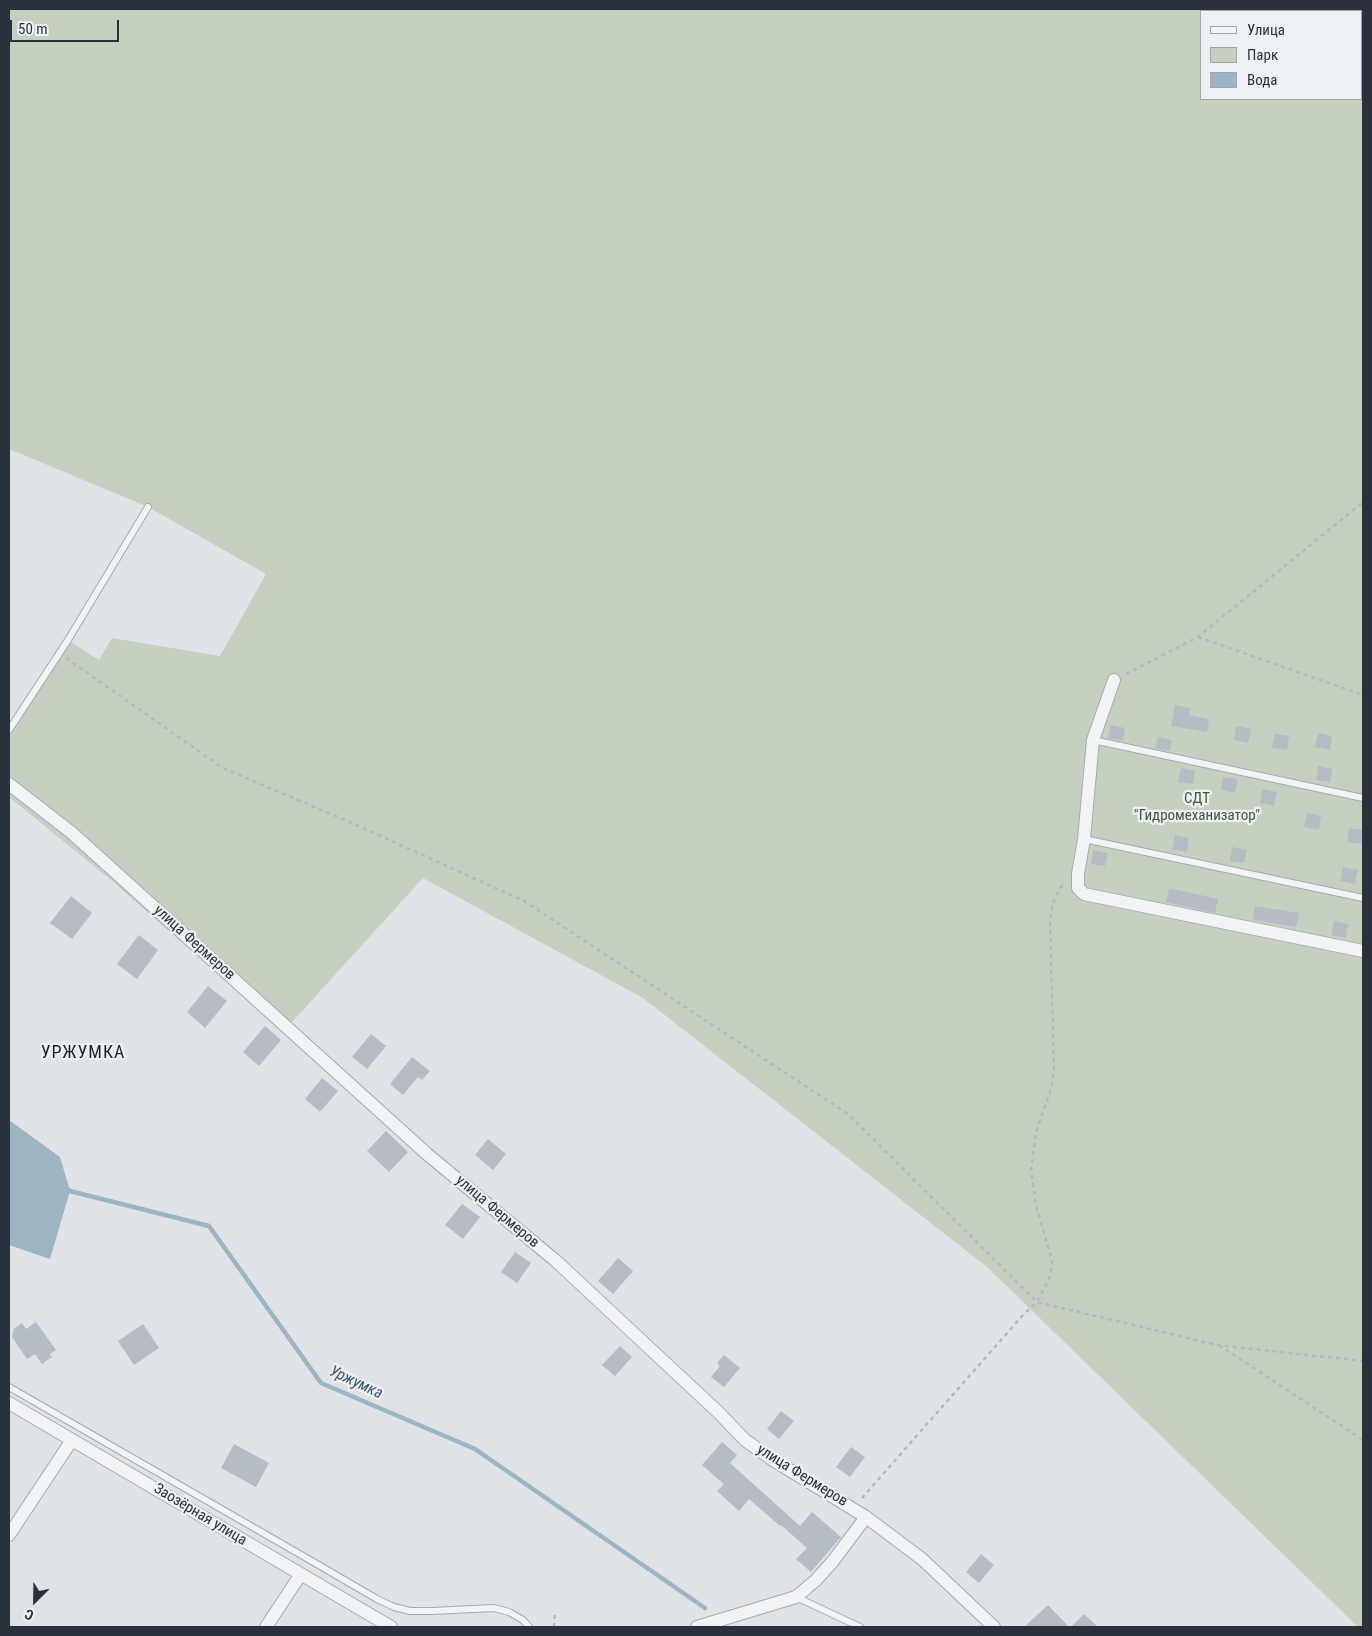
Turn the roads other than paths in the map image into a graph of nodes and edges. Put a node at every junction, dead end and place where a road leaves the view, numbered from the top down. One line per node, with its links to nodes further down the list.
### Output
1 (148, 507): 3 (lane)
2 (1114, 680): 4 (street)
3 (9, 730)
4 (1093, 740): 6 (lane); 7 (street)
5 (9, 784): 13 (street, улица Фермеров)
6 (1363, 798)
7 (1084, 839): 8 (lane); 9 (street)
8 (1363, 898)
9 (1363, 951)
10 (9, 1387): 19 (lane)
11 (9, 1403): 12 (street, Заозёрная улица)
12 (72, 1440): 14 (street); 15 (street, Заозёрная улица)
13 (866, 1517): 16 (street); 22 (street, улица Фермеров)
14 (9, 1535)
15 (301, 1574): 17 (street); 18 (street, Заозёрная улица)
16 (796, 1597): 20 (street); 21 (lane)
17 (266, 1627)
18 (391, 1627)
19 (529, 1627)
20 (697, 1627)
21 (860, 1627)
22 (994, 1627)

